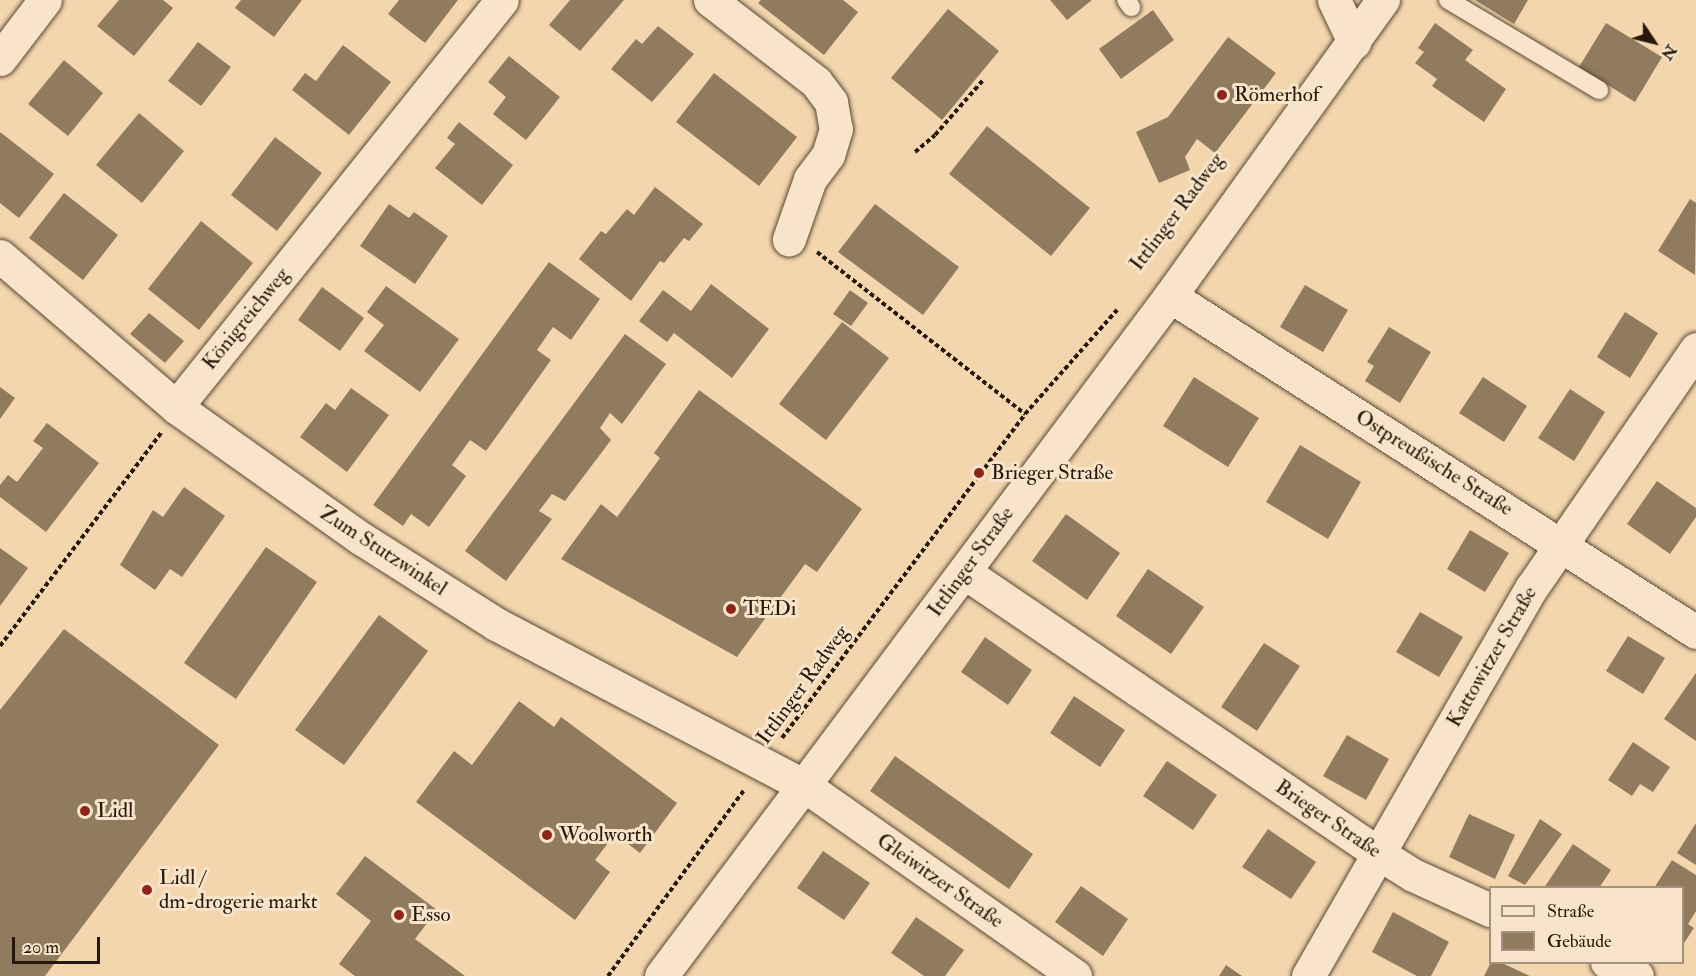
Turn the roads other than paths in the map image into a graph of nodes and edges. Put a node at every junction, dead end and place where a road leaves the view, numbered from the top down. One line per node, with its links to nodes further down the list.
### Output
1 (45, 0): 8 (street)
2 (502, 0): 14 (street, Königreichweg)
3 (710, 0): 10 (street)
4 (1334, 0): 7 (street)
5 (1383, 0): 7 (street, Ittlinger Straße)
6 (1448, 0): 9 (lane)
7 (1354, 42): 12 (street, Ittlinger Straße)
8 (0, 59)
9 (1599, 90)
10 (789, 239)
11 (0, 256): 14 (street, Zum Stutzwinkel)
12 (1170, 296): 15 (street, Ostpreußische Straße); 16 (street, Ittlinger Straße)
13 (1696, 349): 15 (street, Kattowitzer Straße)
14 (176, 406): 18 (street, Zum Stutzwinkel)
15 (1562, 543): 17 (street, Ostpreußische Straße); 19 (street, Kattowitzer Straße)
16 (964, 572): 18 (street, Ittlinger Straße); 19 (street, Brieger Straße)
17 (1696, 632)
18 (805, 786): 22 (street, Ittlinger Straße); 23 (street, Gleiwitzer Straße)
19 (1378, 853): 20 (street, Brieger Straße); 24 (street, Kattowitzer Straße)
20 (1489, 909)
21 (1609, 964): 25 (street)
22 (661, 976)
23 (1075, 976)
24 (1308, 976)
25 (1637, 976)

